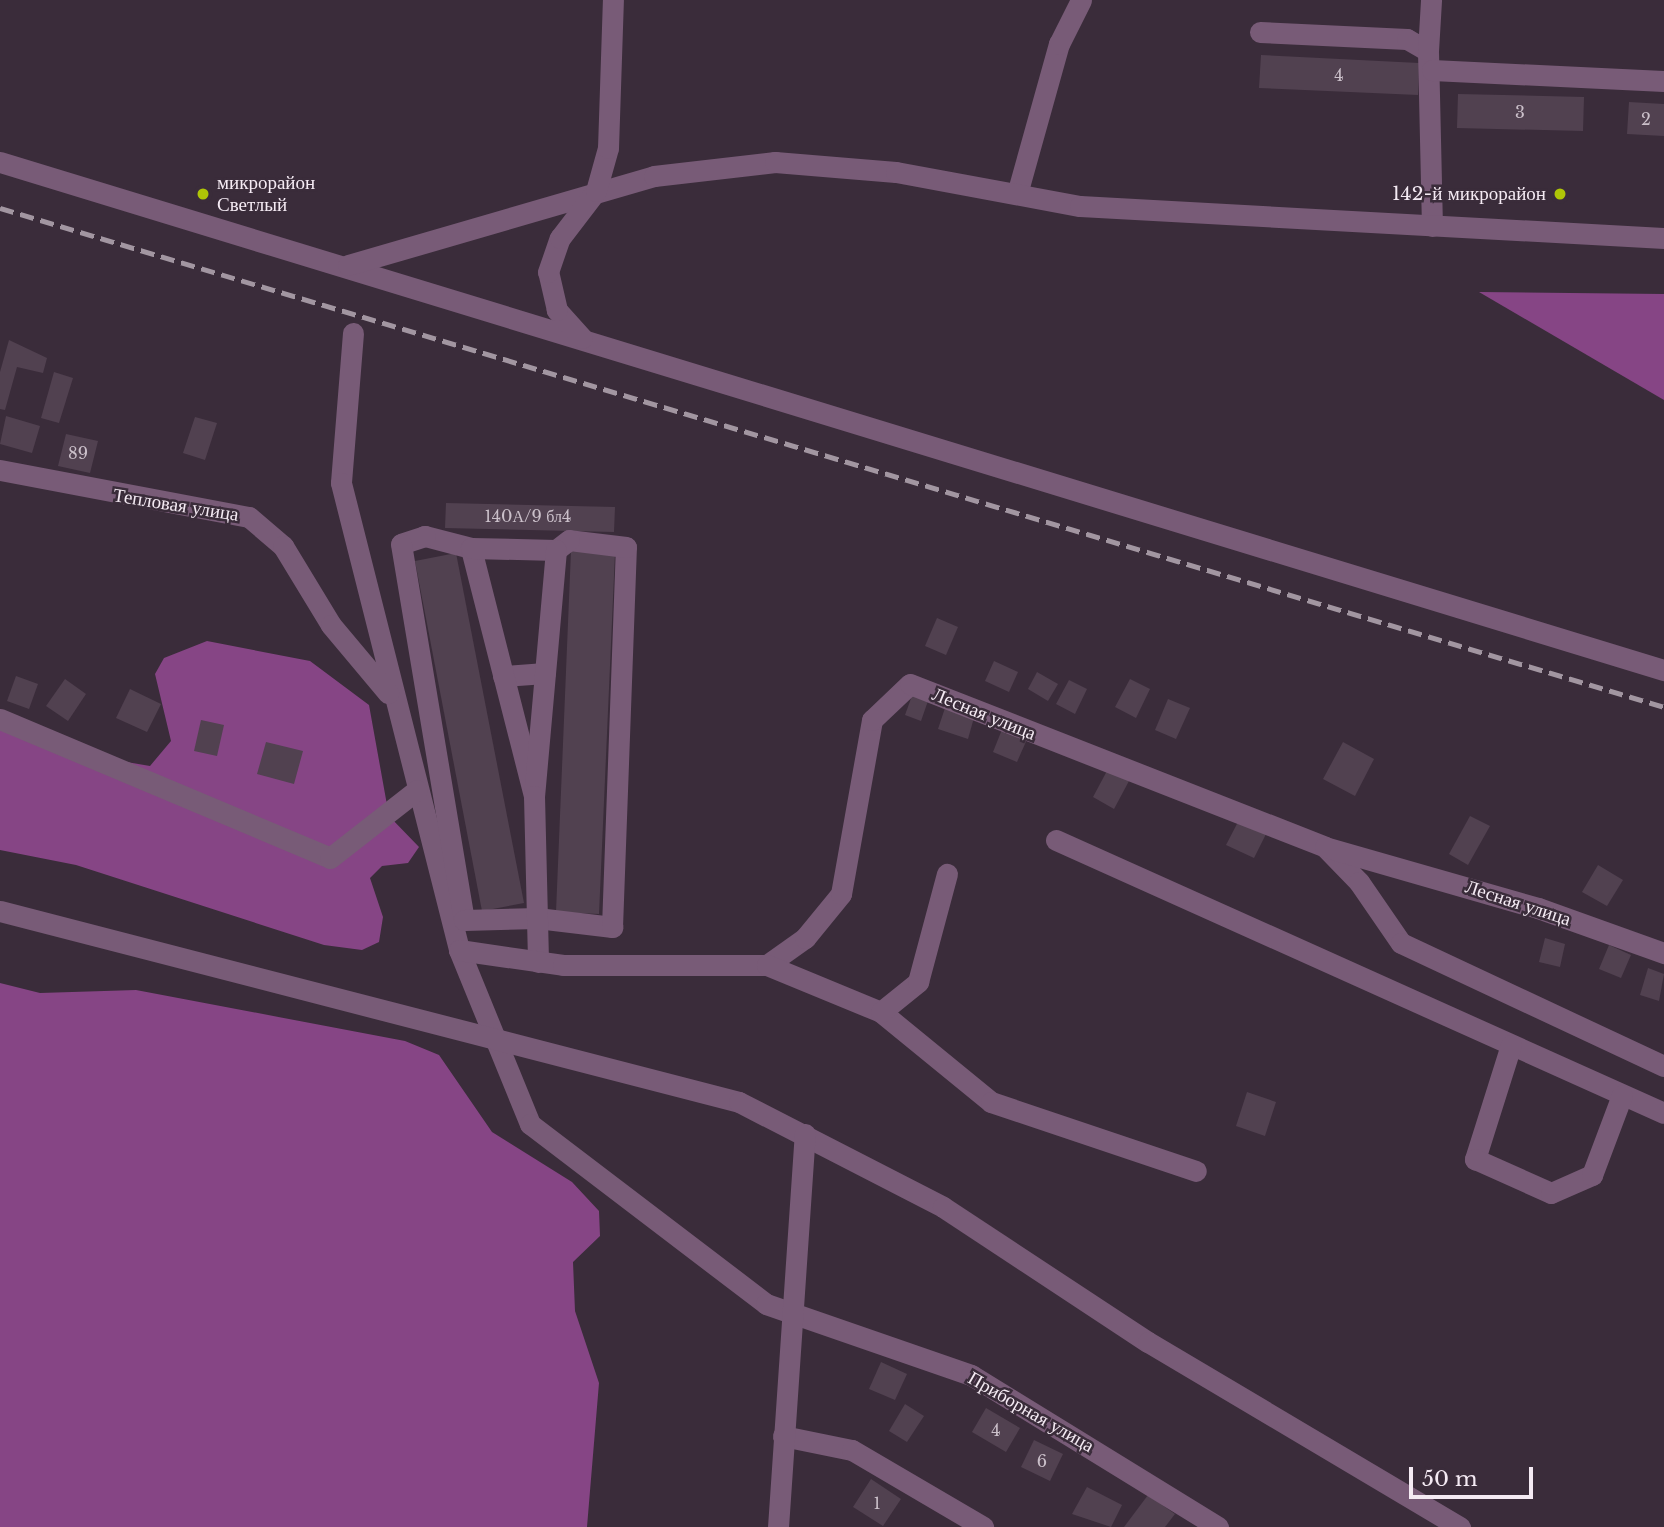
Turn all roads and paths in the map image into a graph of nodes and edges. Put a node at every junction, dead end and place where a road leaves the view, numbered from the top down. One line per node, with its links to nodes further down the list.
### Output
1 (613, 0): 8 (street)
2 (1081, 0): 9 (street)
3 (1431, 0): 5 (street)
4 (1260, 32): 5 (street)
5 (1429, 61): 6 (street); 10 (street)
6 (1664, 81)
7 (0, 162): 12 (street)
8 (596, 191): 9 (street); 12 (street); 14 (street)
9 (1017, 194): 10 (street)
10 (1432, 226): 11 (street)
11 (1664, 238)
12 (348, 265): 14 (street)
13 (353, 333): 21 (street, Приборная улица)
14 (582, 338): 18 (street)
15 (0, 470): 21 (street, Тепловая улица)
16 (471, 548): 17 (street); 20 (street); 29 (street)
17 (556, 550): 19 (street); 29 (street)
18 (1664, 670)
19 (545, 673): 20 (street); 24 (street)
20 (503, 676): 24 (street)
21 (392, 697): 23 (street, Приборная улица)
22 (0, 719): 23 (street)
23 (417, 790): 30 (street, Приборная улица)
24 (534, 796): 29 (street)
25 (1056, 839): 36 (street)
26 (1325, 847): 31 (street, Лесная улица); 33 (street, Лесная улица); 37 (street)
27 (947, 874): 34 (street)
28 (0, 911): 35 (street)
29 (537, 918): 32 (street)
30 (459, 950): 32 (street); 35 (street, Приборная улица)
31 (1664, 953)
32 (538, 962): 33 (street)
33 (767, 965): 34 (street)
34 (881, 1012): 41 (street)
35 (491, 1037): 40 (street); 42 (street, Приборная улица)
36 (1511, 1045): 38 (street); 38 (street)
37 (1664, 1066)
38 (1622, 1095): 39 (street)
39 (1664, 1113)
40 (805, 1134): 42 (street); 48 (street)
41 (1196, 1171)
42 (789, 1317): 43 (street); 47 (street, Приборная улица)
43 (783, 1436): 44 (street); 46 (street)
44 (778, 1518): 45 (street)
45 (795, 1527)
46 (983, 1527)
47 (1218, 1527)
48 (1460, 1527)

